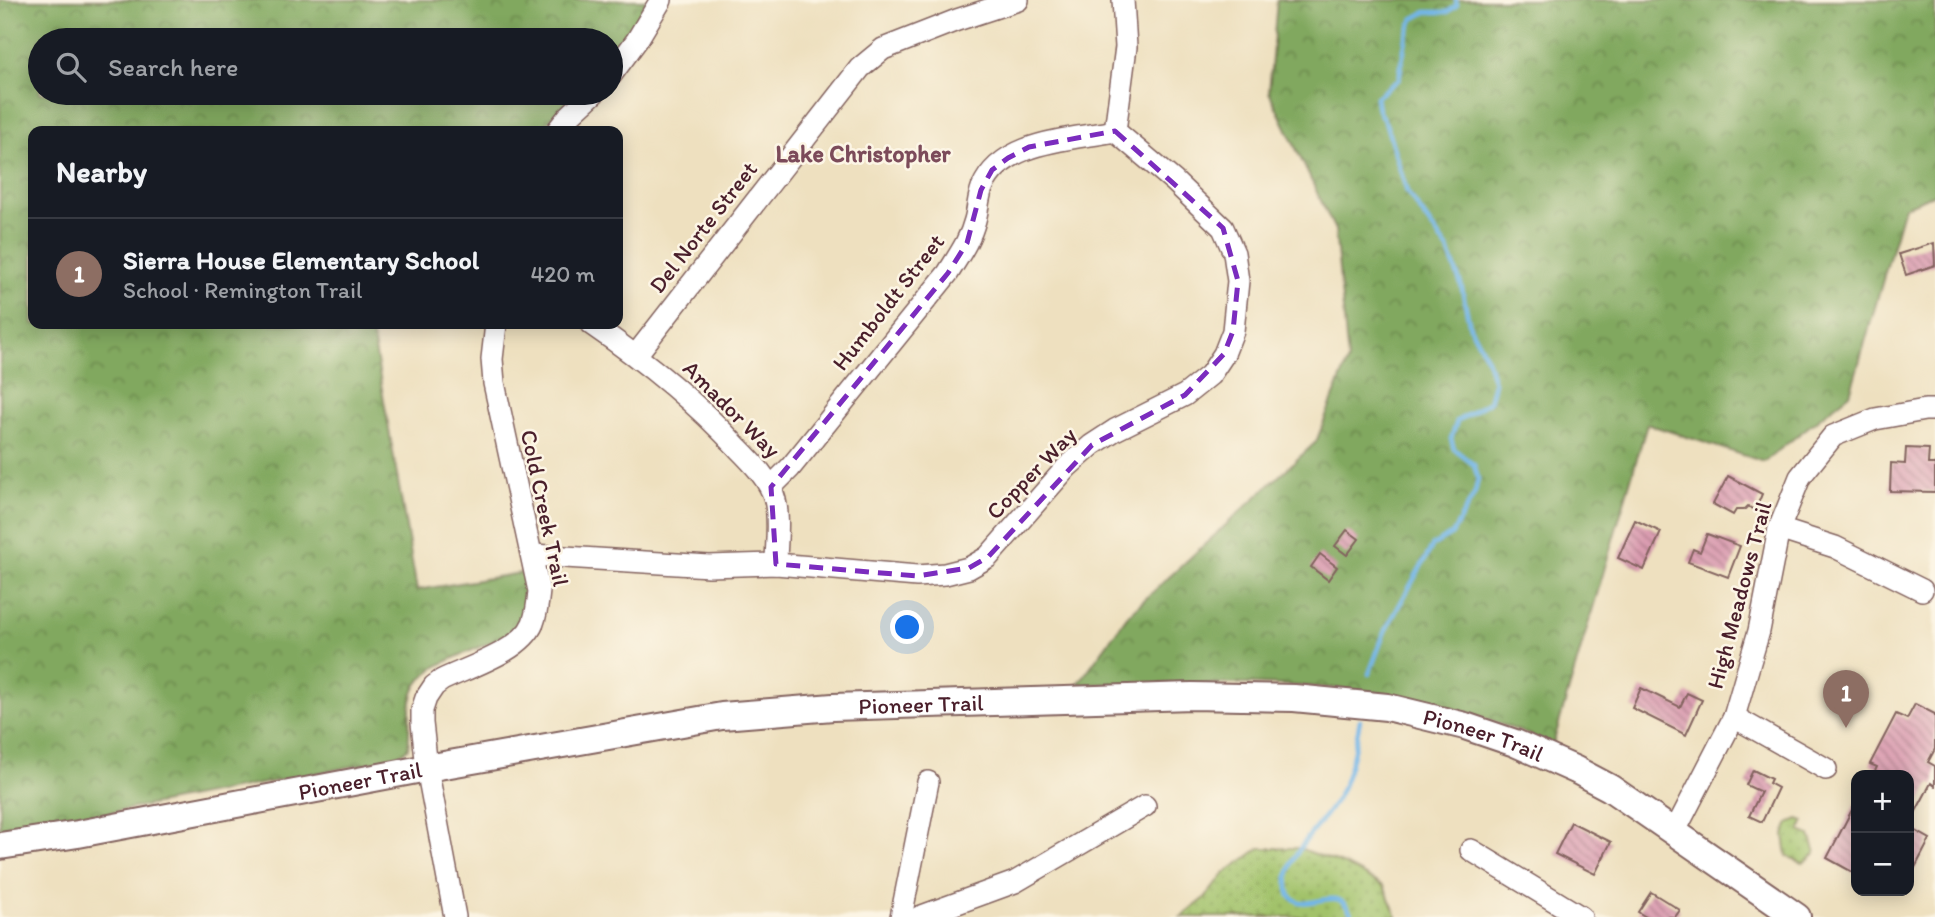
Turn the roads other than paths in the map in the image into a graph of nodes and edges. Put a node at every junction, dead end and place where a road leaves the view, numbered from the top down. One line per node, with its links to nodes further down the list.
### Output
1 (661, 0): 4 (street)
2 (1018, 0): 10 (street, Del Norte Street)
3 (1123, 0): 7 (street)
4 (623, 59)
5 (581, 105): 6 (street)
6 (561, 126)
7 (1115, 131): 12 (street, Humboldt Street); 15 (street, Copper Way)
8 (495, 329): 14 (street, Cold Creek Trail)
9 (598, 329): 10 (street, Amador Way)
10 (636, 355): 12 (street, Amador Way)
11 (1935, 410): 13 (street, High Meadows Trail)
12 (771, 487): 15 (street, Amador Way)
13 (1779, 528): 16 (street); 17 (street, High Meadows Trail)
14 (533, 555): 15 (street, Copper Way); 18 (street, Cold Creek Trail)
15 (776, 564)
16 (1922, 590)
17 (1734, 718): 19 (street); 22 (street, High Meadows Trail)
18 (427, 768): 22 (main road, Pioneer Trail); 23 (main road, Pioneer Trail); 25 (street, Cold Creek Trail)
19 (1826, 769)
20 (928, 782): 26 (street)
21 (1145, 806): 27 (street)
22 (1675, 831): 29 (main road, Pioneer Trail)
23 (0, 846)
24 (1471, 850): 28 (street)
25 (455, 917)
26 (901, 917)
27 (919, 917)
28 (1581, 917)
29 (1797, 917)

